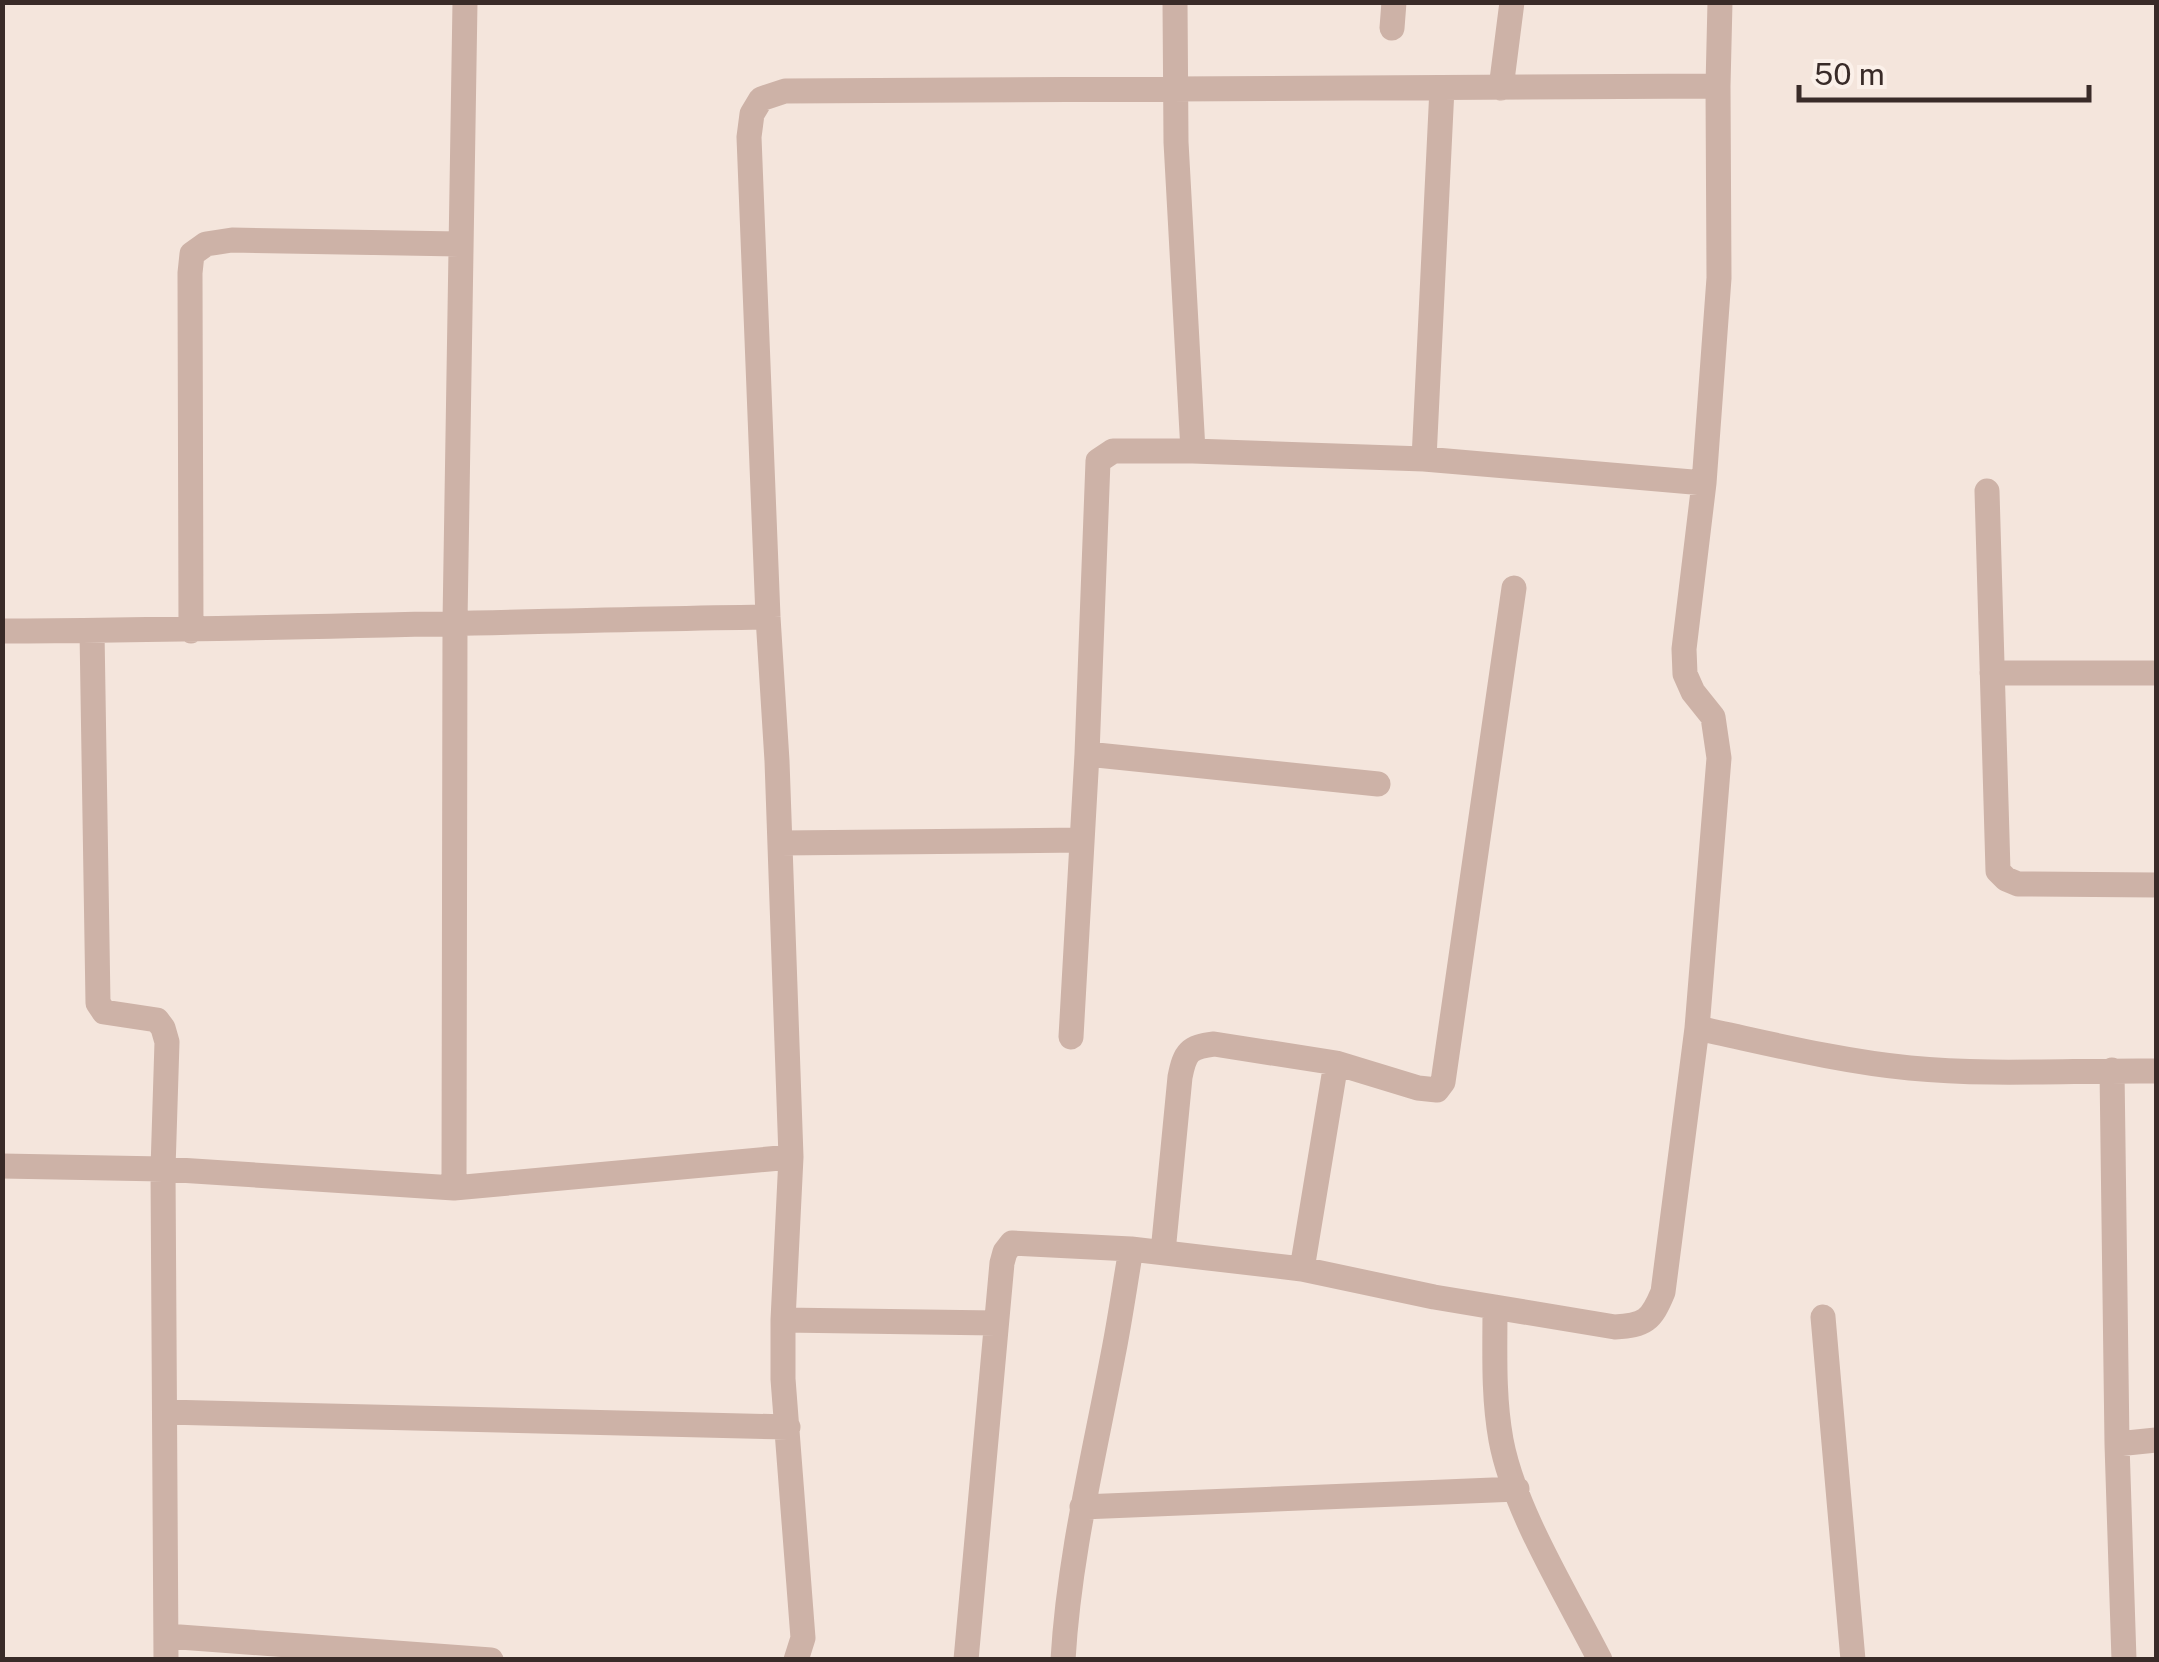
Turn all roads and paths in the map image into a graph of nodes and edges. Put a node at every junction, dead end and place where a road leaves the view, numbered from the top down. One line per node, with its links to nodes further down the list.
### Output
1 (464, 2): 9 (street)
2 (1175, 2): 6 (street)
3 (1512, 2): 8 (street)
4 (1720, 2): 5 (street)
5 (1718, 86): 8 (street); 12 (street)
6 (1175, 88): 7 (street); 10 (street); 15 (street)
7 (1442, 88): 8 (street); 11 (street)
8 (1501, 88)
9 (459, 244): 16 (street); 18 (street)
10 (1193, 451): 11 (street); 22 (street)
11 (1424, 459): 12 (street)
12 (1704, 483): 27 (street)
13 (1987, 491): 20 (street)
14 (1514, 588): 29 (street)
15 (768, 617): 16 (street); 25 (street)
16 (455, 622): 18 (street); 35 (street)
17 (92, 630): 18 (street); 19 (street); 34 (street)
18 (192, 630)
19 (2, 631)
20 (1992, 673): 21 (street); 26 (street)
21 (2156, 673)
22 (1087, 754): 23 (street); 24 (street)
23 (1378, 784)
24 (1082, 840): 25 (street); 28 (street)
25 (780, 843): 32 (street)
26 (2156, 886)
27 (1698, 1028): 30 (street); 39 (street)
28 (1071, 1037)
29 (1336, 1062): 37 (street); 38 (street)
30 (2112, 1070): 31 (street); 46 (street)
31 (2156, 1071)
32 (792, 1156): 35 (street); 41 (street)
33 (2, 1166): 34 (street)
34 (163, 1169): 35 (street); 43 (street)
35 (454, 1188)
36 (1130, 1248): 37 (street); 42 (street); 48 (street)
37 (1163, 1252): 38 (street)
38 (1302, 1269): 39 (street)
39 (1495, 1307): 47 (street)
40 (1822, 1318): 55 (street)
41 (783, 1320): 42 (street); 44 (street)
42 (996, 1323): 52 (street)
43 (165, 1412): 44 (street); 49 (street)
44 (788, 1427): 51 (street)
45 (2156, 1440): 46 (street)
46 (2116, 1444): 56 (street)
47 (1516, 1490): 48 (street); 54 (street)
48 (1082, 1508): 53 (street)
49 (166, 1648): 50 (street)
50 (491, 1660)
51 (796, 1660)
52 (966, 1660)
53 (1063, 1660)
54 (1600, 1660)
55 (1853, 1660)
56 (2124, 1660)

